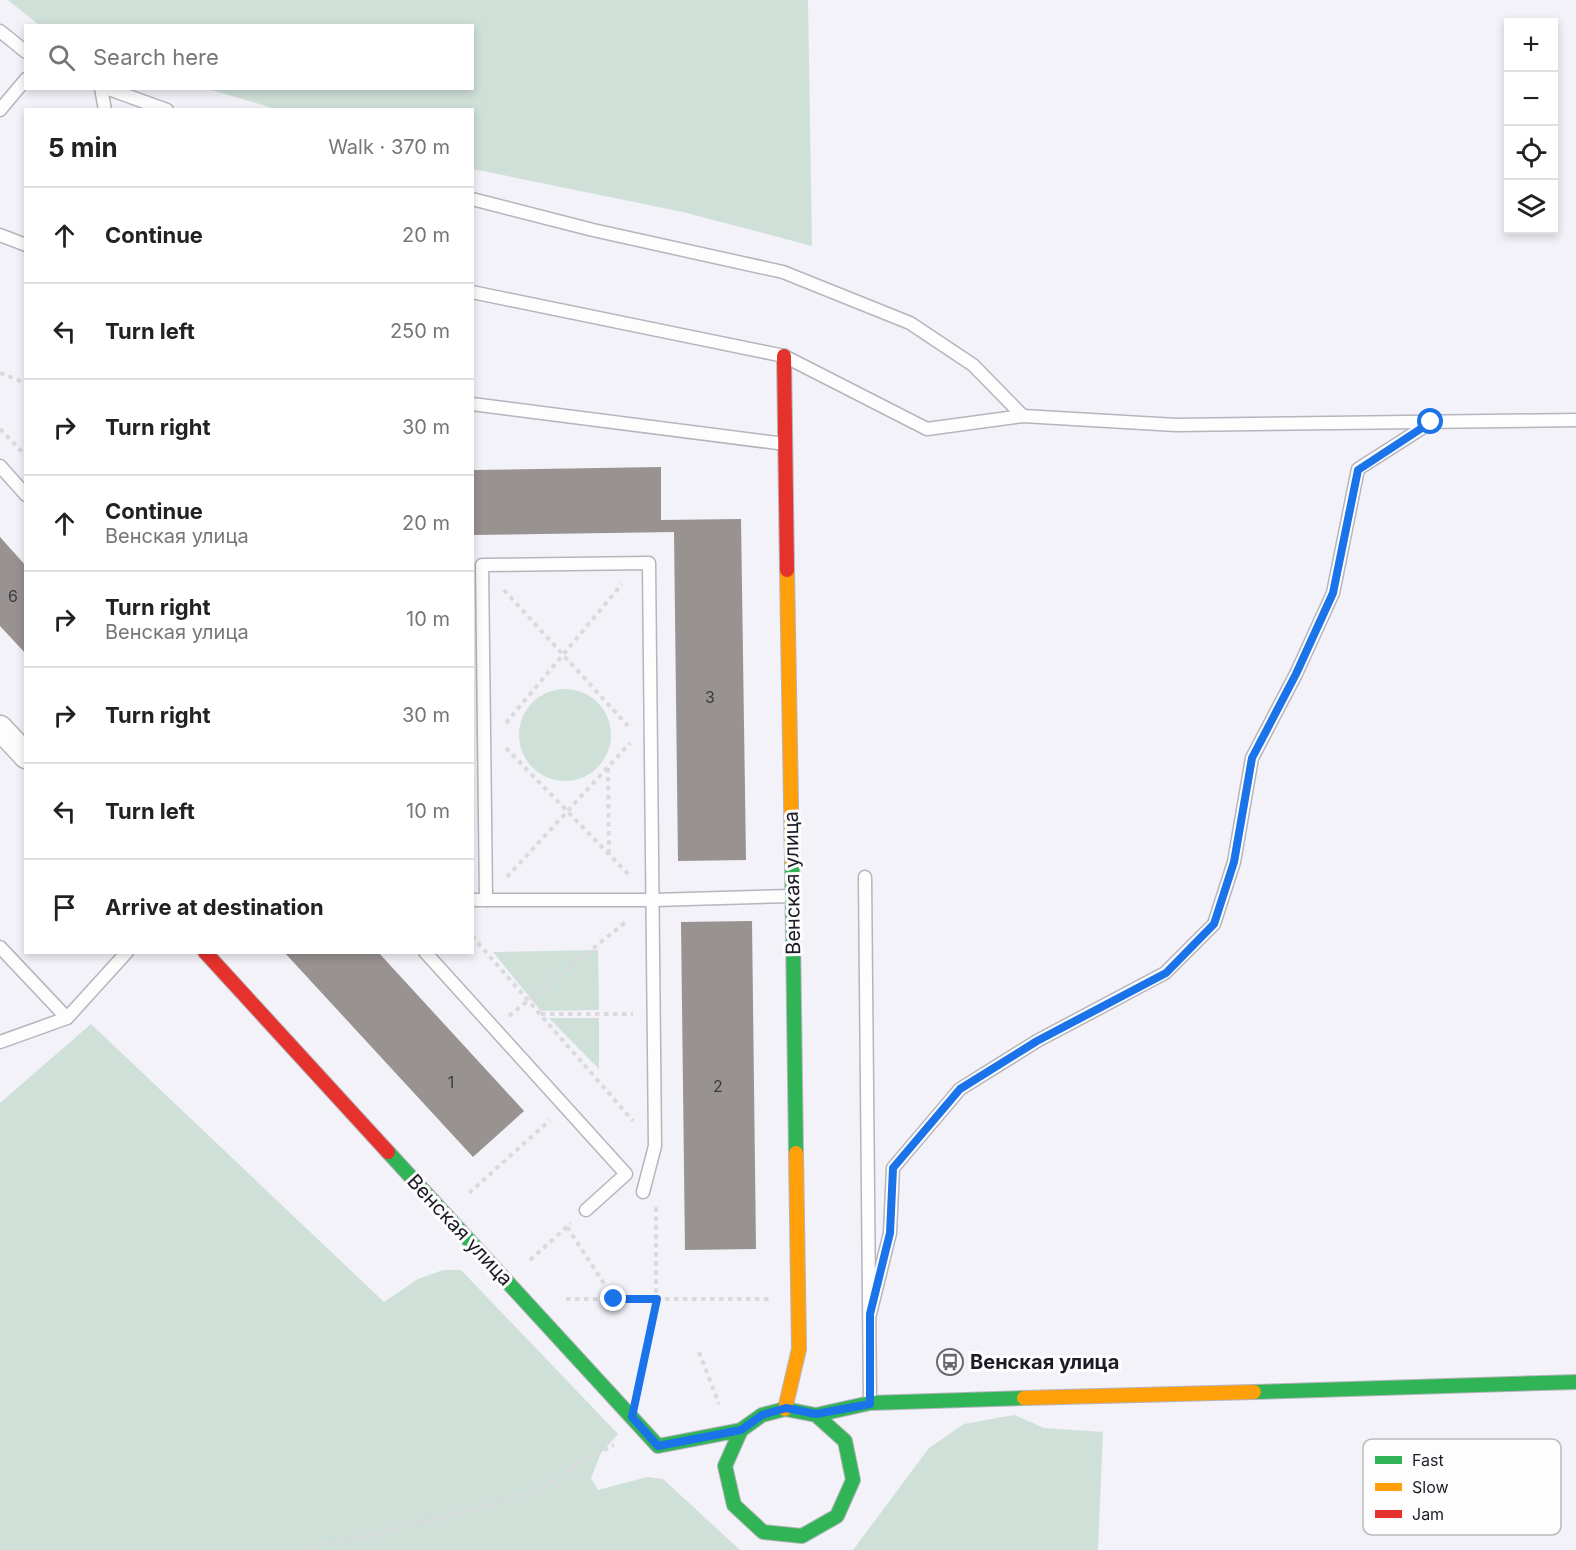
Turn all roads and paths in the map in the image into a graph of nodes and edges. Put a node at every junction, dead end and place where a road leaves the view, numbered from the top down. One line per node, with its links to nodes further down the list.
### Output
1 (0, 31): 2 (lane)
2 (24, 50)
3 (24, 81): 8 (lane)
4 (101, 90): 6 (lane)
5 (112, 90): 7 (lane)
6 (105, 108)
7 (161, 108)
8 (0, 110)
9 (474, 200): 17 (lane)
10 (0, 234): 11 (lane)
11 (24, 244)
12 (474, 292): 13 (lane)
13 (784, 356): 17 (lane); 21 (street, Венская улица)
14 (0, 373): 15 (path)
15 (24, 382)
16 (474, 404): 21 (lane)
17 (1023, 416): 19 (lane)
18 (1576, 420): 19 (lane)
19 (1431, 422): 65 (lane)
20 (0, 429): 22 (path)
21 (786, 444): 38 (street, Венская улица)
22 (24, 454)
23 (0, 466): 24 (lane)
24 (24, 493)
25 (639, 563): 26 (lane); 27 (path); 28 (lane)
26 (482, 566): 27 (path); 29 (lane)
27 (563, 654): 31 (path); 32 (path)
28 (651, 721): 31 (path); 41 (lane)
29 (484, 726): 32 (path); 40 (lane)
30 (0, 728): 33 (street)
31 (637, 736): 34 (path)
32 (495, 737): 35 (path)
33 (24, 754)
34 (608, 767): 35 (path); 36 (path)
35 (567, 811): 36 (path); 40 (path)
36 (609, 854): 41 (path)
37 (865, 877): 65 (lane)
38 (792, 896): 41 (lane); 69 (street, Венская улица)
39 (474, 900): 40 (lane)
40 (486, 900): 41 (lane)
41 (654, 900): 47 (path); 49 (lane)
42 (474, 938): 47 (path)
43 (0, 947): 50 (lane)
44 (125, 954): 50 (lane)
45 (207, 954): 60 (street, Венская улица)
46 (427, 954): 51 (lane)
47 (528, 1000): 48 (path); 51 (path)
48 (540, 1014): 49 (path); 54 (path)
49 (654, 1014): 54 (lane)
50 (67, 1018): 52 (lane)
51 (495, 1028): 55 (lane)
52 (0, 1042)
53 (548, 1122): 56 (path)
54 (655, 1146): 55 (lane)
55 (626, 1174): 58 (lane)
56 (464, 1198)
57 (656, 1205): 63 (path)
58 (586, 1210): 59 (path)
59 (567, 1227): 60 (path); 62 (path)
60 (507, 1281): 61 (street, Венская улица)
61 (524, 1299): 62 (path); 72 (street, Венская улица)
62 (614, 1299): 63 (path)
63 (657, 1299): 64 (path); 72 (path)
64 (776, 1299)
65 (870, 1314): 68 (lane)
66 (699, 1352): 70 (path)
67 (1576, 1382): 68 (street)
68 (870, 1404): 71 (street)
69 (786, 1408): 71 (street); 74 (street)
70 (722, 1411)
71 (816, 1414): 74 (street)
72 (632, 1417): 73 (street, Венская улица)
73 (644, 1430): 74 (street, Венская улица); 75 (path)
74 (741, 1430)
75 (298, 1550)

